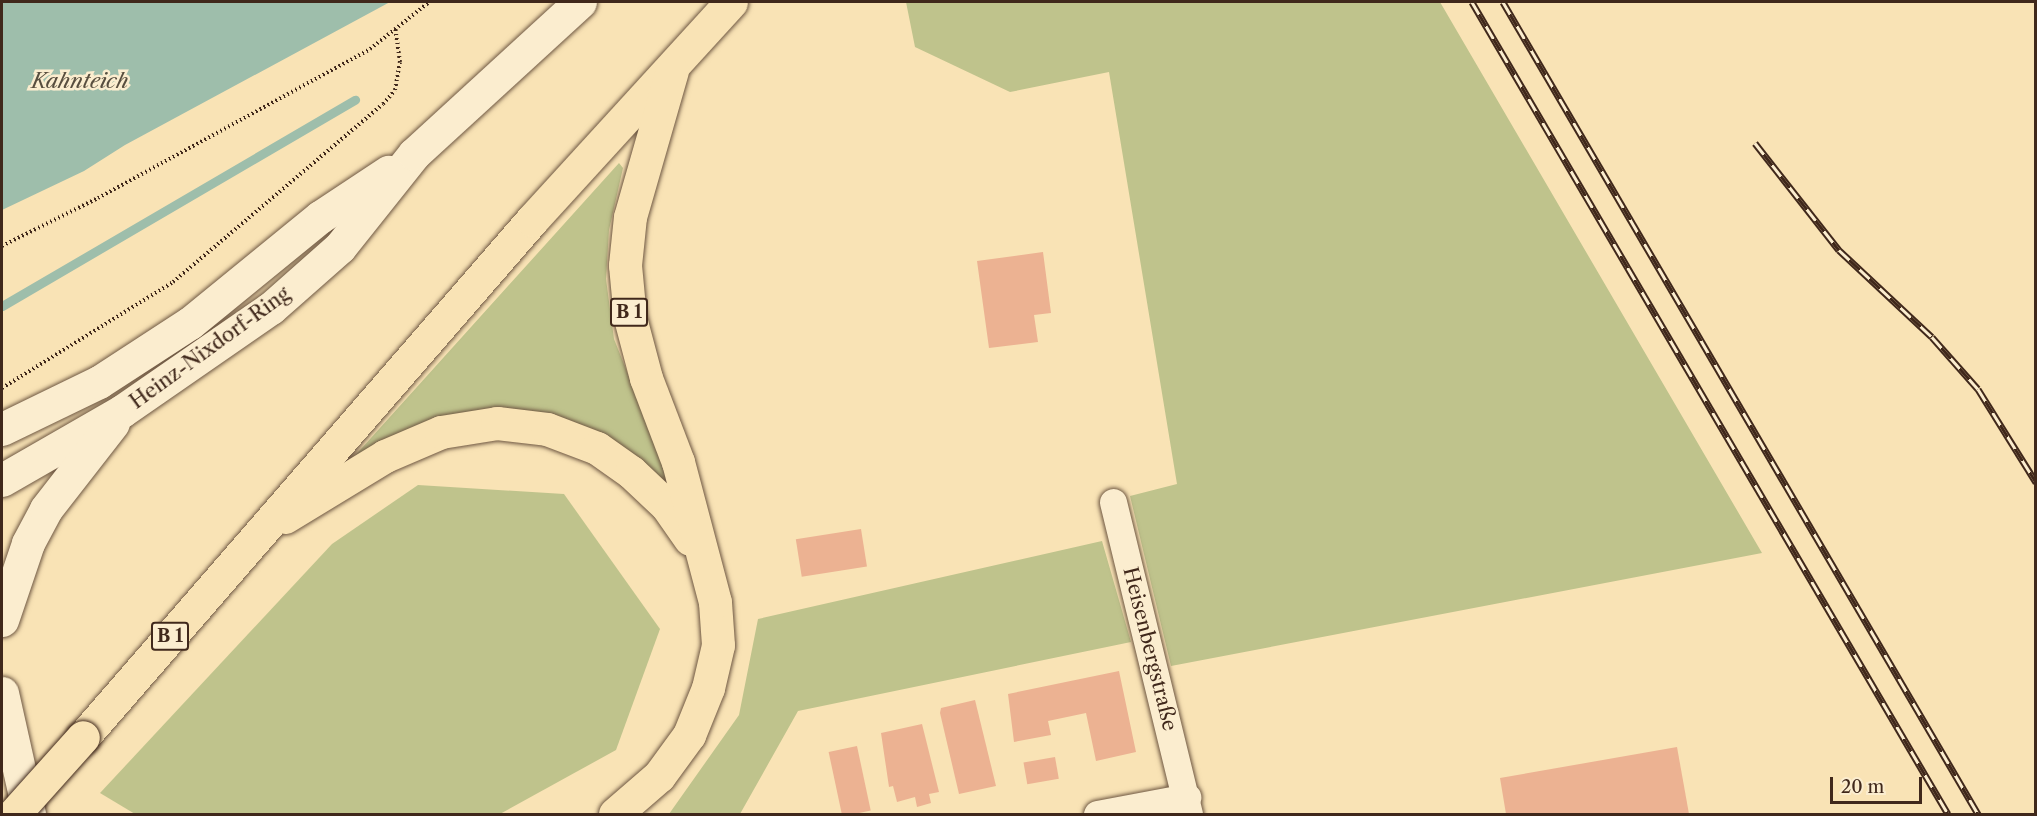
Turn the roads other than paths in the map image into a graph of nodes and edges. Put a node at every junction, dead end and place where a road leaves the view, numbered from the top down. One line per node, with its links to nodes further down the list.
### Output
1 (580, 2): 4 (main road, Heinz-Nixdorf-Ring)
2 (731, 2): 3 (highway, B 1)
3 (675, 61): 9 (highway, B 1); 10 (highway, B 1)
4 (414, 154): 5 (main road, Heinz-Nixdorf-Ring); 6 (main road, Heinz-Nixdorf-Ring)
5 (122, 411): 7 (main road, Heinz-Nixdorf-Ring); 11 (main road)
6 (2, 429)
7 (2, 480)
8 (1113, 502): 13 (street, Heisenbergstraße)
9 (258, 534): 10 (highway); 14 (highway, B 1, bridge)
10 (703, 558): 16 (highway)
11 (2, 620)
12 (2, 693): 15 (main road)
13 (1188, 806): 17 (street, Heisenbergstraße)
14 (14, 814)
15 (29, 814)
16 (615, 814)
17 (1097, 814)

